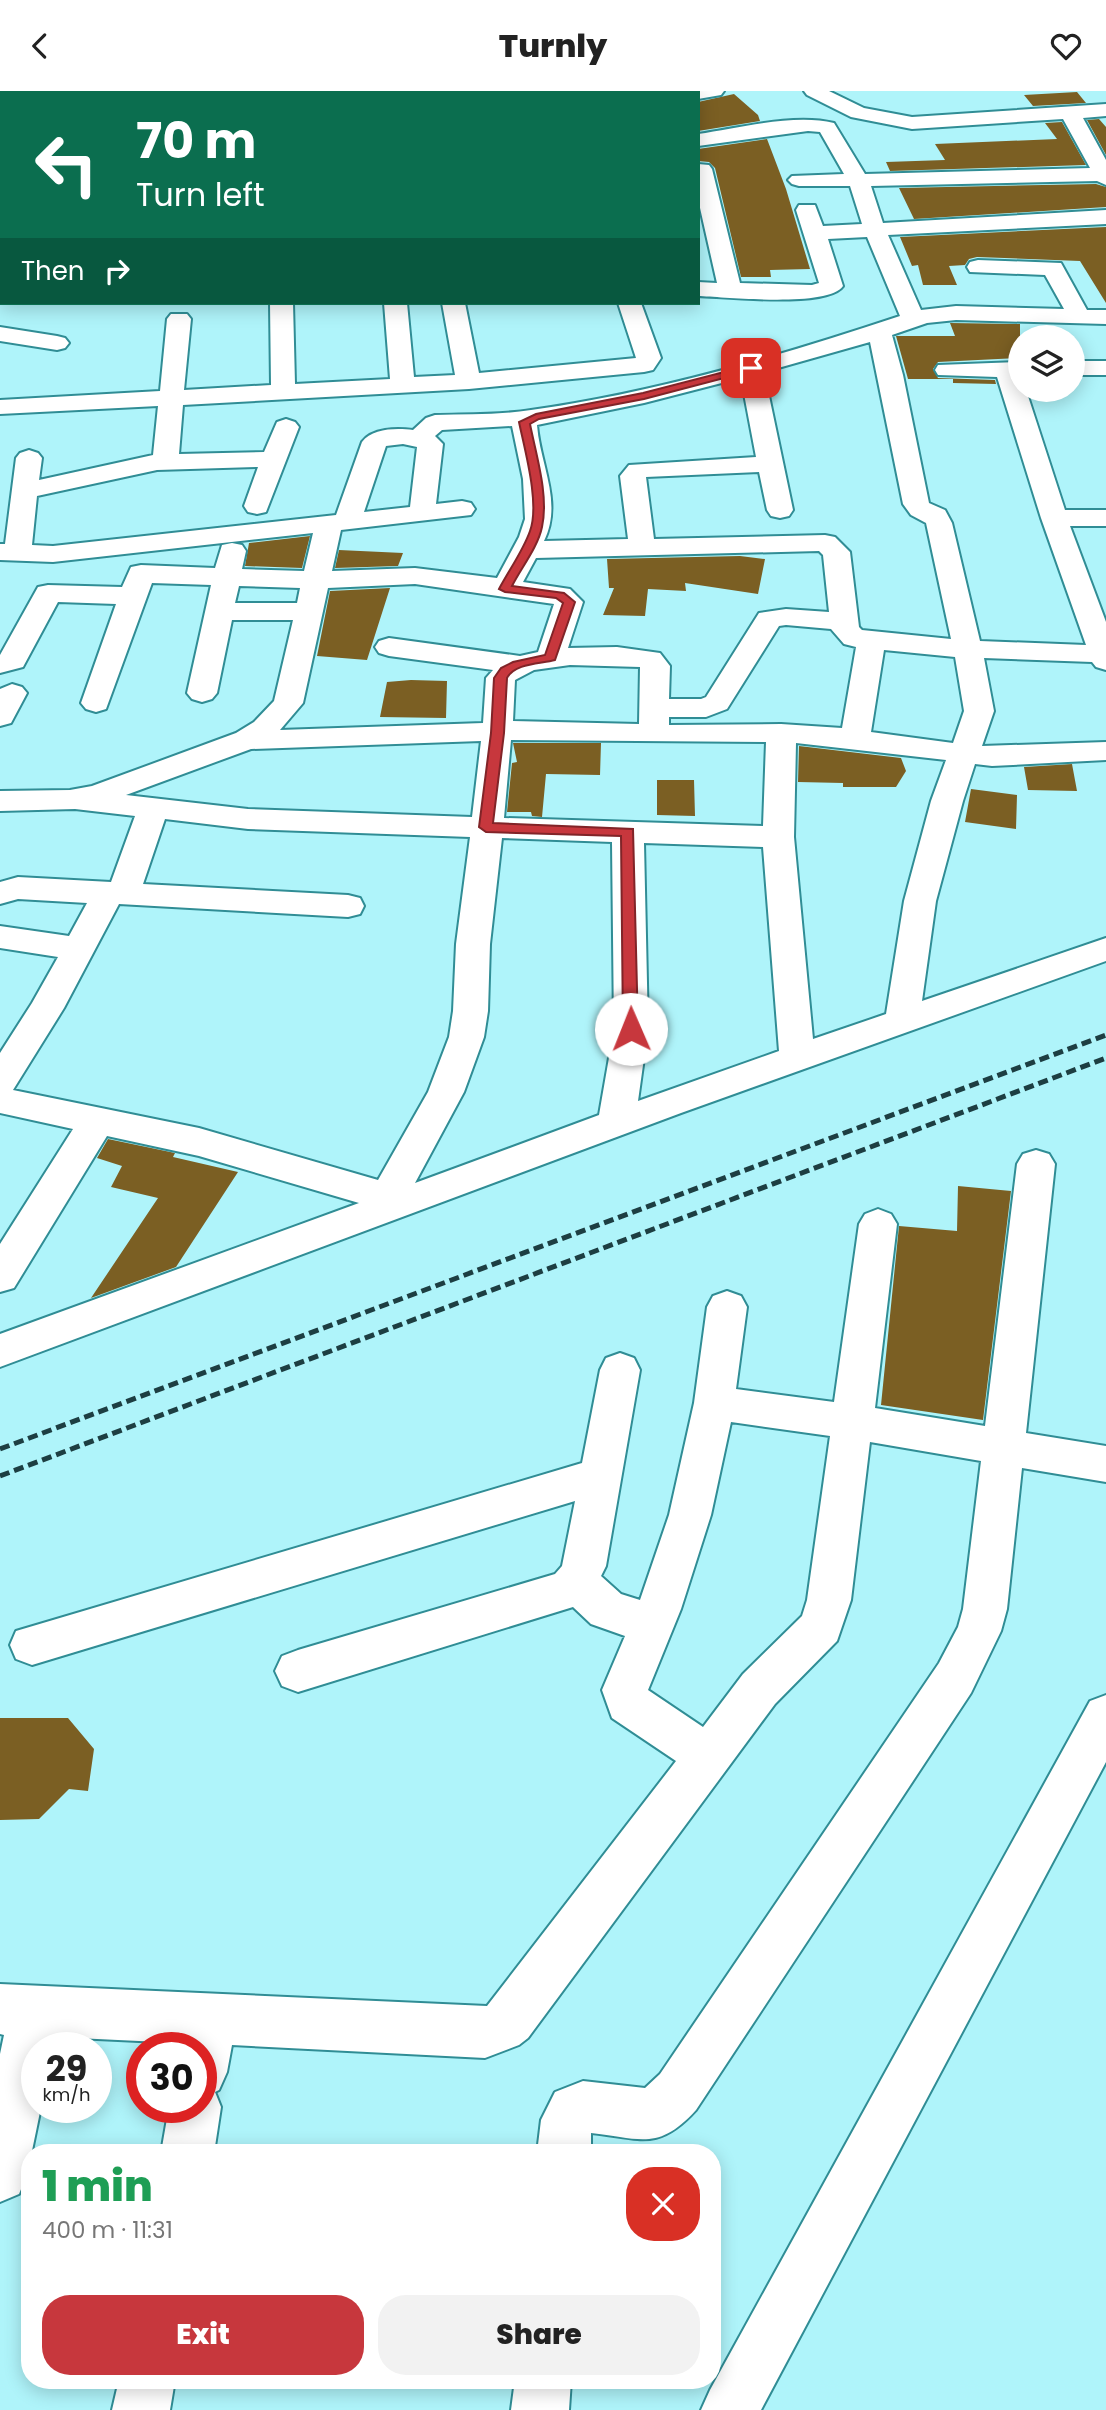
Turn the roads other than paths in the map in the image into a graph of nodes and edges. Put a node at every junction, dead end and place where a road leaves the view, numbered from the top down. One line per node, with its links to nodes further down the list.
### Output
1 (814, 91): 3 (street)
2 (1106, 110): 3 (street)
3 (1070, 113): 6 (street)
4 (1106, 130): 6 (street)
5 (756, 132): 8 (street); 11 (street); 15 (street)
6 (1081, 133): 7 (street); 14 (street)
7 (1055, 137)
8 (700, 140)
9 (948, 141): 10 (street)
10 (908, 142)
11 (767, 155)
12 (726, 158): 13 (street)
13 (700, 165): 16 (street)
14 (1105, 176): 15 (street)
15 (858, 179): 18 (street); 19 (street)
16 (705, 208): 22 (street)
17 (1106, 217): 18 (street)
18 (874, 228): 19 (street); 28 (street)
19 (813, 233): 22 (street)
20 (978, 267): 29 (street)
21 (700, 289): 22 (street)
22 (730, 290)
23 (282, 305): 40 (street)
24 (396, 305): 39 (street)
25 (453, 305): 38 (street)
26 (631, 305): 38 (street)
27 (180, 319): 41 (street)
28 (913, 319): 29 (street); 30 (street)
29 (1098, 321)
30 (879, 331): 33 (street); 74 (street)
31 (0, 334): 32 (street)
32 (57, 343)
33 (751, 368): 44 (street); 50 (street)
34 (1085, 368): 35 (street)
35 (1106, 368)
36 (1008, 369): 37 (street)
37 (947, 370)
38 (469, 382): 39 (street)
39 (403, 386): 40 (street)
40 (283, 392): 41 (street)
41 (170, 398): 43 (street); 49 (street)
42 (1023, 402): 56 (street)
43 (0, 407)
44 (530, 418): 46 (street); 62 (street)
45 (286, 427): 48 (street)
46 (422, 438): 55 (street); 58 (street)
47 (29, 458): 51 (street)
48 (274, 459): 49 (street); 52 (street)
49 (165, 461): 51 (street)
50 (771, 464): 54 (street); 61 (street)
51 (25, 491): 63 (street)
52 (257, 506)
53 (462, 509): 55 (street)
54 (780, 510)
55 (422, 513): 58 (street)
56 (1055, 518): 57 (street); 68 (street)
57 (1106, 518)
58 (339, 521): 59 (street); 65 (street)
59 (236, 533): 60 (street); 64 (street)
60 (152, 543): 63 (street); 66 (street)
61 (642, 547): 62 (street); 71 (street)
62 (524, 550): 67 (street)
63 (8, 552)
64 (227, 575): 65 (street); 66 (street); 69 (street)
65 (317, 580): 67 (street); 70 (street)
66 (137, 585): 77 (street); 80 (street)
67 (505, 589): 75 (street)
68 (1093, 592): 76 (street)
69 (219, 611): 70 (street); 79 (street)
70 (310, 612): 85 (street)
71 (844, 622): 72 (street); 81 (street)
72 (871, 641): 74 (street); 84 (street)
73 (389, 647): 78 (street)
74 (967, 649): 76 (street); 87 (street)
75 (550, 658): 78 (street); 81 (street)
76 (1105, 658)
77 (0, 664)
78 (517, 664): 82 (street)
79 (202, 693)
80 (96, 703)
81 (653, 721): 82 (street); 83 (street)
82 (498, 733): 85 (street); 91 (street)
83 (781, 733): 84 (street); 93 (street)
84 (855, 739): 87 (street)
85 (247, 740): 88 (street)
86 (1106, 751): 87 (street)
87 (965, 753): 100 (street)
88 (75, 799): 89 (street); 90 (street)
89 (0, 801)
90 (153, 809): 91 (street); 95 (street)
91 (486, 827): 92 (street); 107 (street)
92 (628, 832): 93 (street); 105 (street)
93 (778, 837): 101 (street)
94 (0, 893): 95 (street)
95 (116, 894): 96 (street); 98 (street)
96 (348, 906)
97 (0, 937): 98 (street)
98 (79, 949): 102 (street)
99 (1106, 949): 100 (street)
100 (902, 1021): 101 (street)
101 (797, 1058): 105 (street)
102 (0, 1081)
103 (0, 1100): 104 (street)
104 (97, 1121): 107 (street); 109 (street)
105 (616, 1123): 107 (street)
106 (1036, 1164): 115 (street)
107 (384, 1204): 111 (street)
108 (878, 1224): 114 (street)
109 (0, 1277)
110 (727, 1307): 113 (street)
111 (0, 1351)
112 (620, 1370): 117 (street)
113 (714, 1403): 114 (street); 119 (street)
114 (854, 1422): 115 (street); 123 (street)
115 (1006, 1447): 116 (street); 129 (street)
116 (1106, 1464)
117 (601, 1475): 118 (street); 120 (street)
118 (577, 1582): 119 (street); 121 (street)
119 (652, 1624): 123 (street)
120 (32, 1645)
121 (299, 1671)
122 (1106, 1716): 135 (street)
123 (709, 1757): 125 (street)
124 (17, 2009): 125 (street); 130 (street)
125 (211, 2017): 126 (street)
126 (208, 2032)
127 (192, 2123): 128 (street)
128 (189, 2144)
129 (565, 2144)
130 (0, 2175)
131 (145, 2389): 133 (street)
132 (542, 2389): 134 (street)
133 (141, 2410)
134 (540, 2410)
135 (730, 2410)

